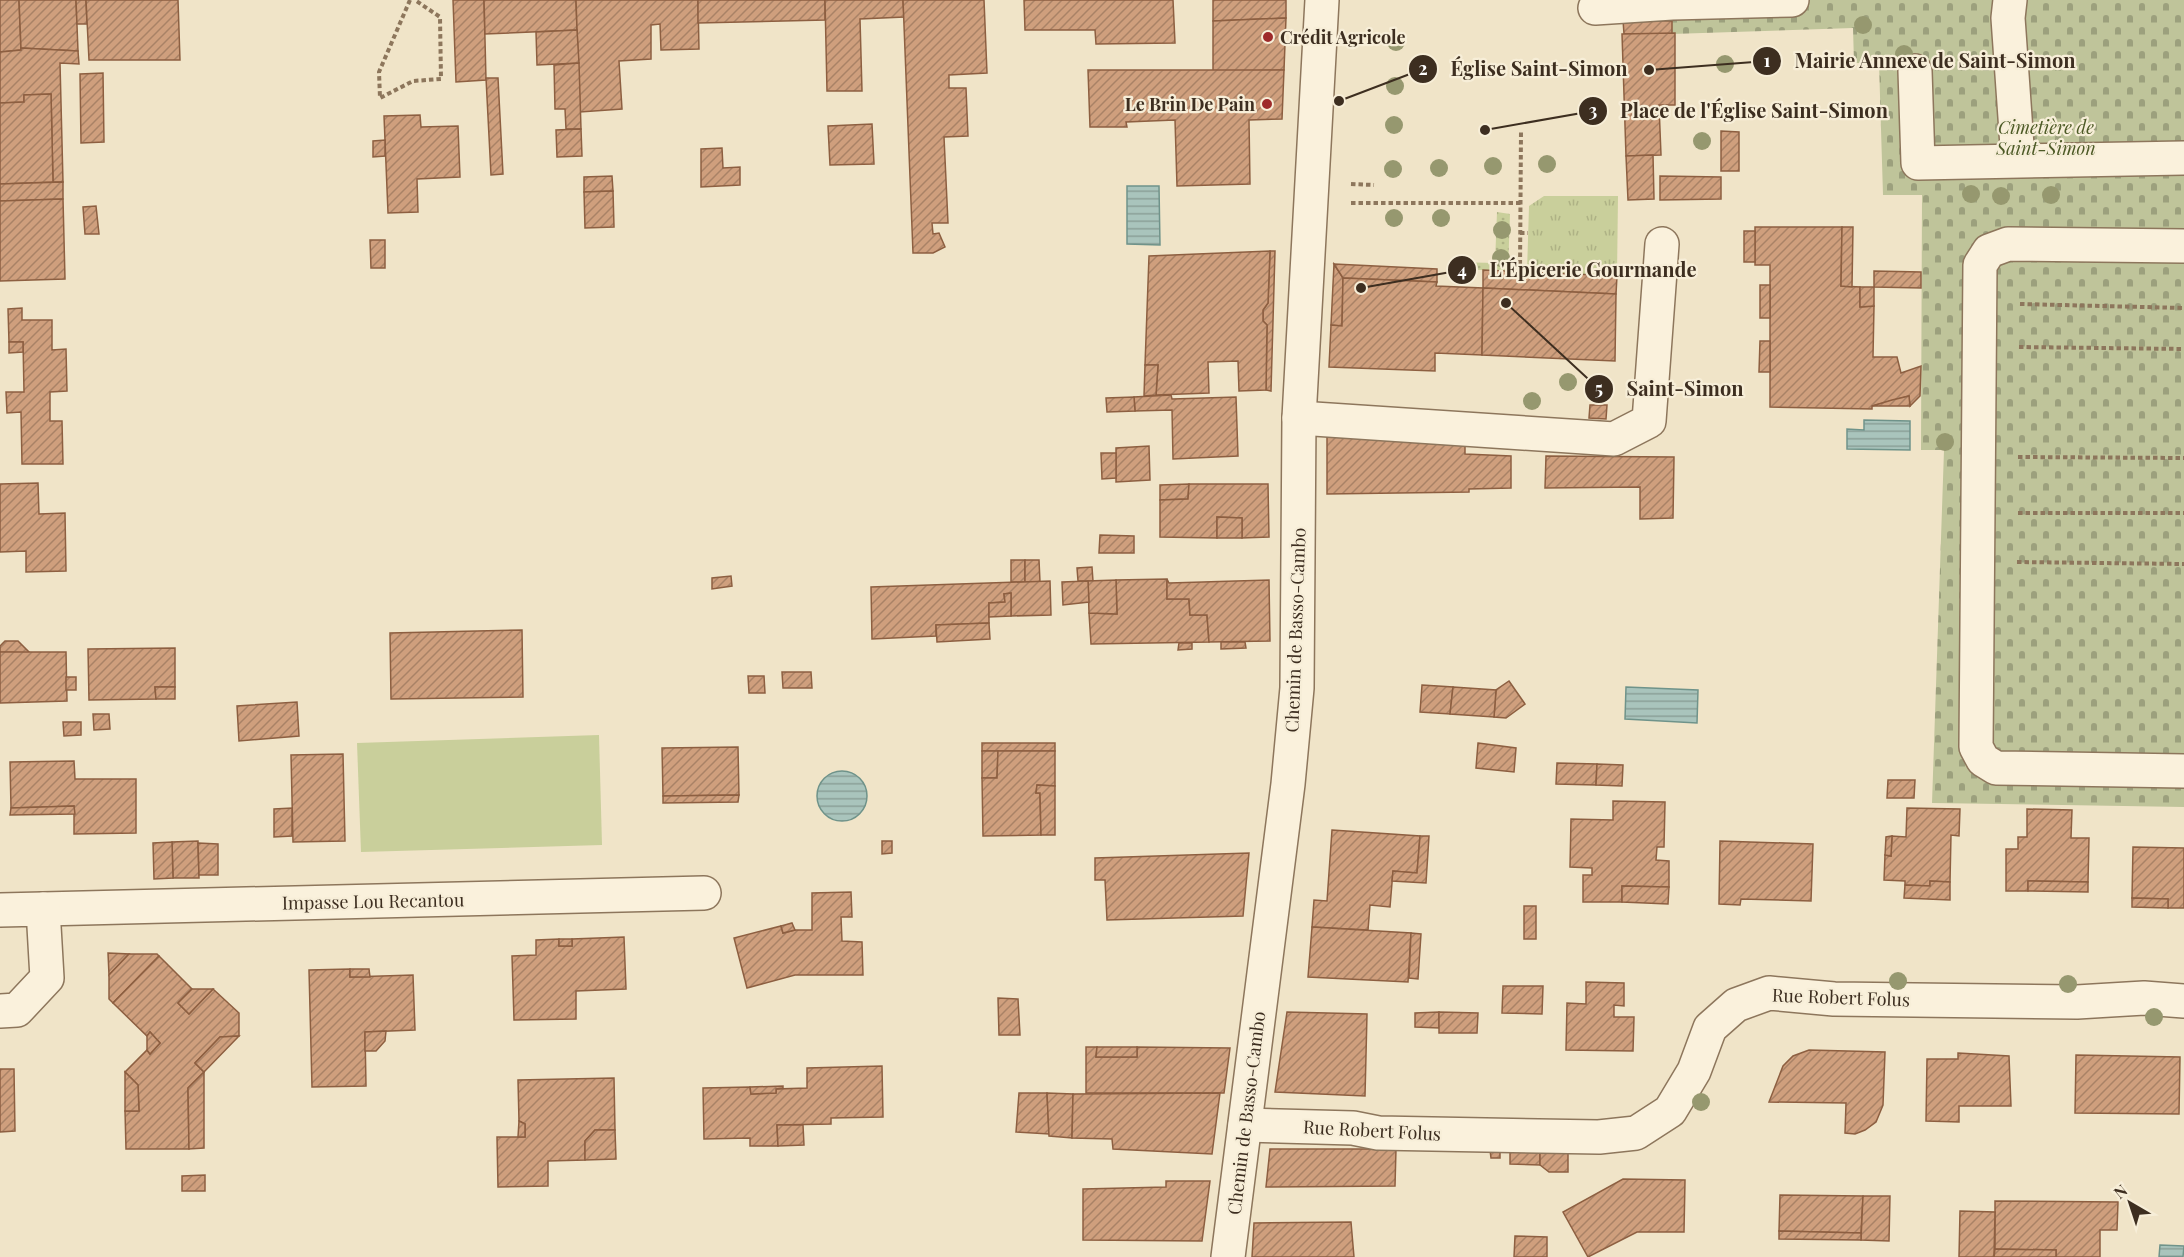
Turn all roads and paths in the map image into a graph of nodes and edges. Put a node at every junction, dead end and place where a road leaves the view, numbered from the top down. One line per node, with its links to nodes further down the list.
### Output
1 (410, 0): 2 (path)
2 (416, 0)
3 (1322, 0): 24 (street, Chemin de Basso-Cambo)
4 (1792, 0): 6 (street)
5 (2010, 0): 10 (street)
6 (1595, 8)
7 (1915, 70): 10 (street)
8 (1521, 131): 14 (path)
9 (2184, 158): 10 (street)
10 (2018, 160)
11 (1347, 184): 12 (path)
12 (1374, 185)
13 (1346, 203): 14 (path)
14 (1521, 203): 15 (path)
15 (1520, 233): 16 (path); 19 (path)
16 (1528, 233)
17 (1662, 244): 24 (street)
18 (2184, 246): 20 (street)
19 (1520, 272)
20 (1980, 303): 21 (path); 22 (street)
21 (2184, 308)
22 (1979, 347): 23 (path); 25 (street)
23 (2184, 349)
24 (1299, 418): 37 (street, Chemin de Basso-Cambo)
25 (1978, 457): 26 (path); 27 (street)
26 (2184, 458)
27 (1978, 512): 28 (path); 29 (street)
28 (2184, 513)
29 (1978, 561): 30 (path); 31 (street)
30 (2184, 564)
31 (2184, 771)
32 (704, 893): 33 (street, Impasse Lou Recantou)
33 (43, 909): 34 (street, Impasse Lou Recantou); 36 (street)
34 (0, 910)
35 (2184, 1001): 37 (street, Rue Robert Folus)
36 (0, 1011)
37 (1245, 1125): 38 (street, Chemin de Basso-Cambo)
38 (1228, 1257)

